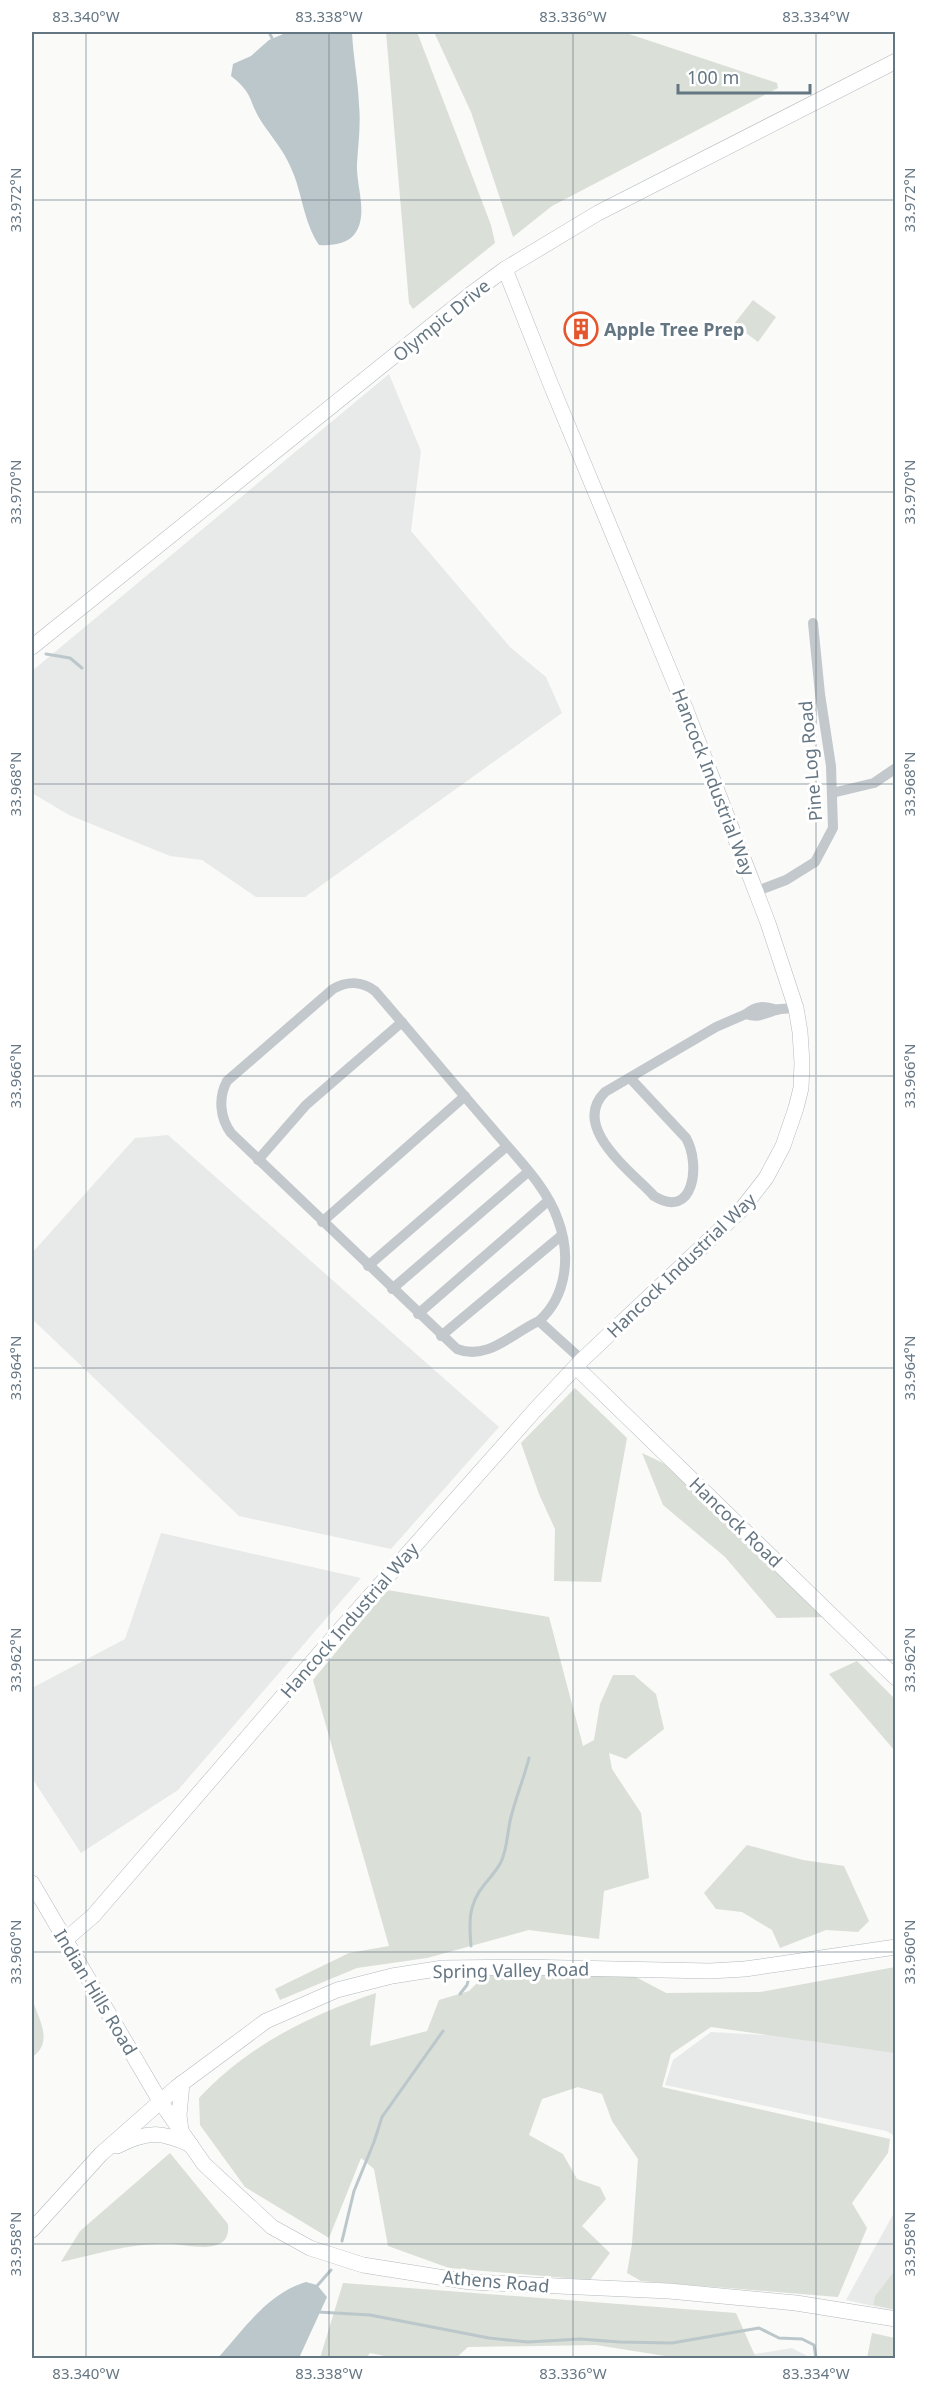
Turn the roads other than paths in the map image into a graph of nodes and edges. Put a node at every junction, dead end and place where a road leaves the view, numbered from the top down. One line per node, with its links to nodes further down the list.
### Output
1 (896, 62): 2 (street, Olympic Drive)
2 (505, 269): 4 (street, Olympic Drive); 7 (street, Hancock Industrial Way)
3 (813, 623): 6 (street, Pine Log Road)
4 (32, 647)
5 (896, 768): 6 (street)
6 (832, 793): 7 (street, Pine Log Road)
7 (756, 891): 8 (street, Hancock Industrial Way)
8 (796, 1008): 10 (street); 23 (street, Hancock Industrial Way)
9 (402, 1022): 11 (street); 13 (street); 13 (street)
10 (630, 1078): 10 (street)
11 (465, 1096): 12 (street); 16 (street)
12 (507, 1146): 14 (street); 18 (street)
13 (258, 1161): 16 (street)
14 (528, 1172): 15 (street); 19 (street)
15 (548, 1201): 17 (street); 20 (street)
16 (322, 1222): 18 (street)
17 (562, 1235): 21 (street); 22 (street)
18 (368, 1266): 19 (street)
19 (392, 1289): 20 (street)
20 (418, 1314): 22 (street)
21 (539, 1321): 22 (street); 23 (street)
22 (441, 1336)
23 (579, 1364): 24 (street, Hancock Road); 26 (street, Hancock Industrial Way)
24 (896, 1678)
25 (32, 1883): 26 (street, Indian Hills Road)
26 (65, 1940): 28 (street, Indian Hills Road)
27 (896, 1947): 29 (street, Spring Valley Road)
28 (145, 2076): 29 (street); 30 (street, Indian Hills Road)
29 (187, 2079): 30 (street, Spring Valley Road); 31 (street)
30 (160, 2101): 31 (street, Athens Road); 33 (street, Spring Valley Road)
31 (181, 2131): 32 (street, Athens Road)
32 (192, 2145): 33 (street); 35 (street, Athens Road)
33 (101, 2154): 34 (street, Spring Valley Road)
34 (32, 2230)
35 (896, 2319)

